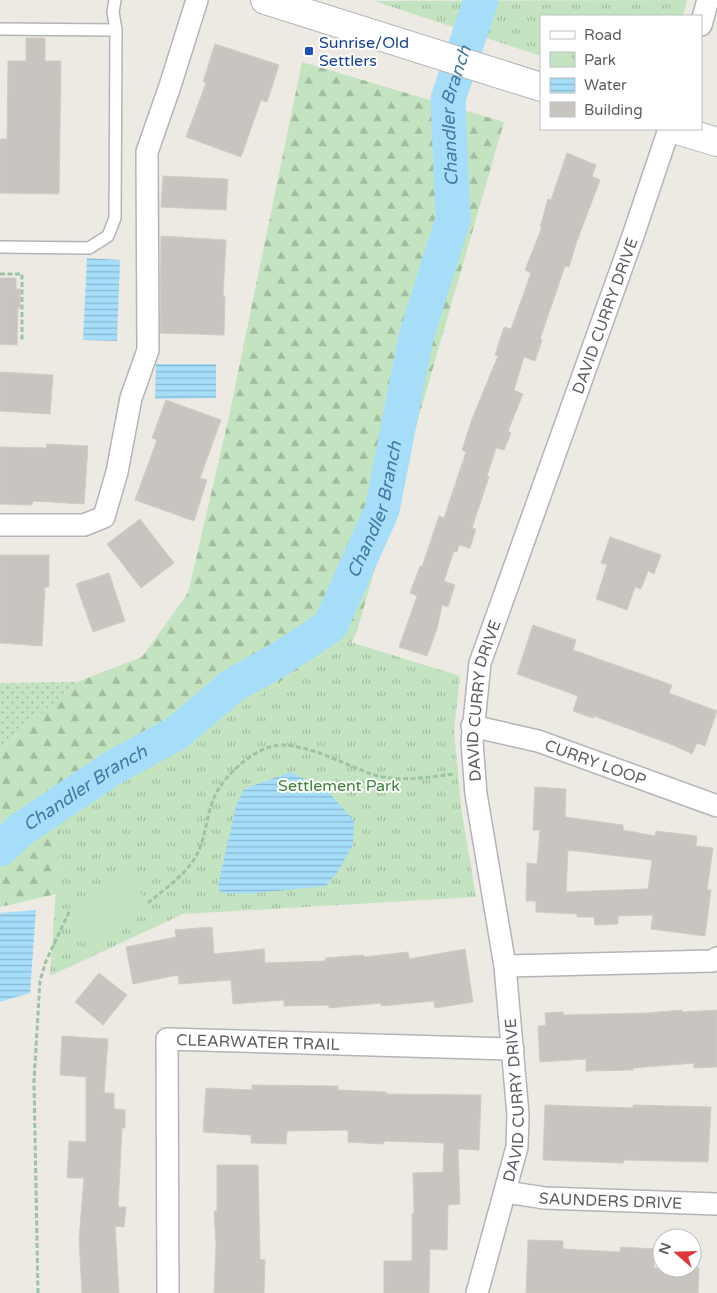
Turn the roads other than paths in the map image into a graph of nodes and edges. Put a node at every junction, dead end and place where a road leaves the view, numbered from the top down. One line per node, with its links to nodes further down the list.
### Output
1 (115, 0): 7 (lane)
2 (197, 0): 13 (street)
3 (264, 0): 8 (main road)
4 (708, 0): 5 (street)
5 (702, 21)
6 (0, 29): 7 (lane)
7 (116, 30): 12 (lane)
8 (540, 87)
9 (669, 130): 14 (street, DAVID CURRY DRIVE)
10 (677, 130): 11 (main road)
11 (717, 142)
12 (0, 246)
13 (0, 525)
14 (472, 726): 15 (street, CURRY LOOP); 17 (street, DAVID CURRY DRIVE)
15 (717, 806)
16 (717, 958): 17 (street)
17 (505, 966): 18 (street, DAVID CURRY DRIVE)
18 (513, 1050): 19 (street, DAVID CURRY DRIVE); 21 (street, CLEARWATER TRAIL)
19 (505, 1192): 20 (street, SAUNDERS DRIVE); 22 (street, DAVID CURRY DRIVE)
20 (717, 1204)
21 (168, 1293)
22 (477, 1293)

